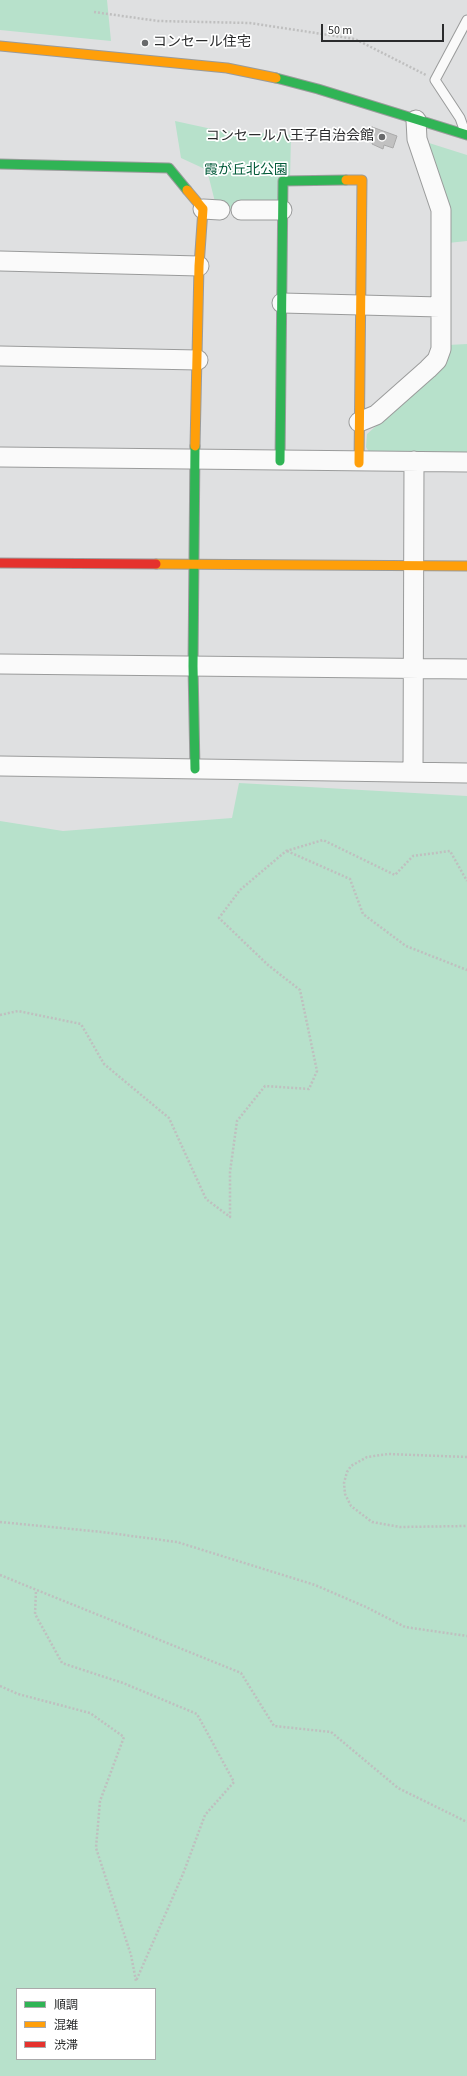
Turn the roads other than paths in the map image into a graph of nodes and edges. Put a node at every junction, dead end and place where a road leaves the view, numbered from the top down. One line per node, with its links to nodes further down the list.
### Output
1 (467, 20): 4 (lane)
2 (0, 46): 3 (street)
3 (416, 120): 4 (street); 12 (street)
4 (466, 135)
5 (0, 164): 9 (street)
6 (241, 210): 7 (street)
7 (282, 210): 10 (street); 11 (street)
8 (0, 261): 9 (street)
9 (199, 266): 14 (street)
10 (282, 303): 11 (street); 18 (street)
11 (361, 305): 12 (street); 15 (street)
12 (440, 307): 15 (street)
13 (0, 356): 14 (street)
14 (198, 360): 17 (street)
15 (359, 422): 20 (street)
16 (0, 457): 17 (street)
17 (195, 459): 18 (street); 23 (street)
18 (280, 461): 20 (street)
19 (414, 461): 20 (street); 21 (street); 24 (street)
20 (359, 462)
21 (467, 462)
22 (0, 563): 23 (street)
23 (194, 563): 24 (street); 27 (street)
24 (413, 565): 25 (street); 28 (street)
25 (467, 566)
26 (0, 664): 27 (street)
27 (193, 666): 28 (street); 31 (street)
28 (413, 669): 29 (street); 32 (street)
29 (467, 669)
30 (0, 766): 31 (street)
31 (195, 769): 32 (street)
32 (413, 771): 33 (street)
33 (467, 773)

